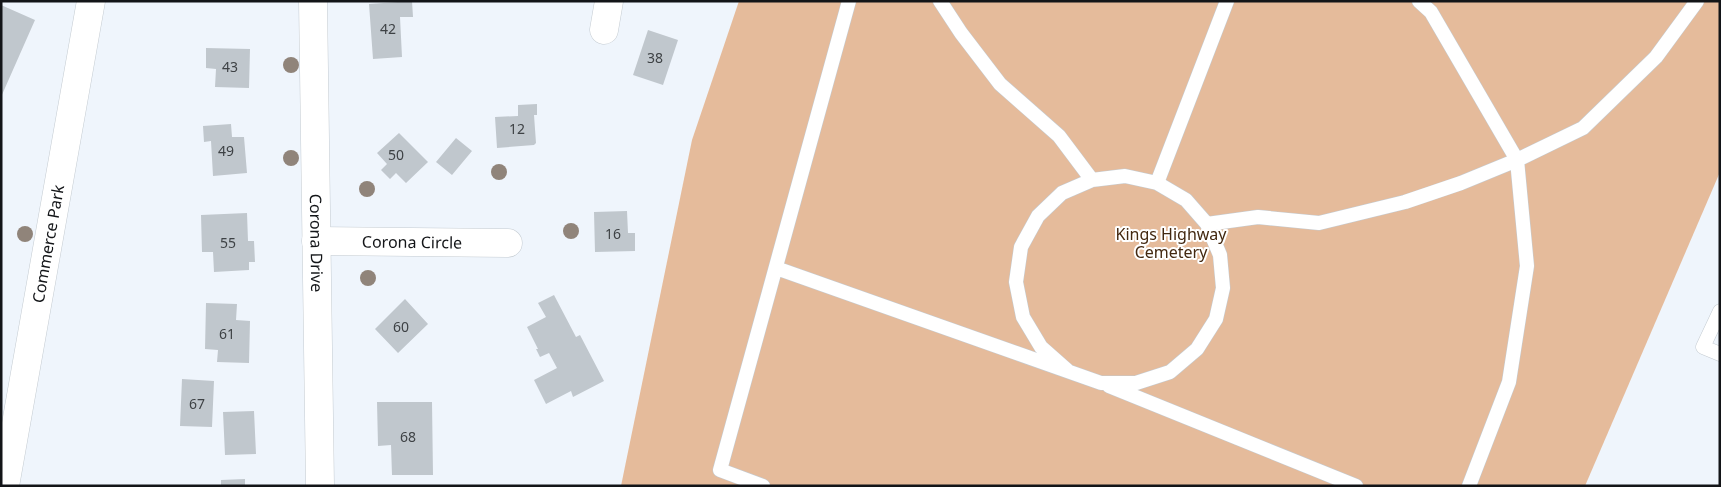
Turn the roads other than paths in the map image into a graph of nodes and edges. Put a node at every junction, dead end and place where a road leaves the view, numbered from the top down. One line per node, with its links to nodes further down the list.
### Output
1 (91, 1): 21 (street, Commerce Park)
2 (313, 1): 14 (street, Corona Drive)
3 (609, 1): 9 (street)
4 (849, 1): 16 (lane)
5 (940, 1): 11 (lane)
6 (1227, 1): 12 (lane)
7 (1419, 1): 10 (lane)
8 (1697, 1): 10 (lane)
9 (604, 30)
10 (1517, 160): 13 (lane); 25 (lane)
11 (1092, 180): 12 (lane); 19 (lane)
12 (1157, 184): 13 (lane)
13 (1207, 224): 20 (lane)
14 (316, 241): 15 (street, Corona Circle); 22 (street, Corona Drive)
15 (508, 243)
16 (776, 268): 19 (lane); 23 (lane)
17 (1720, 311): 18 (lane)
18 (1720, 354)
19 (1067, 370): 20 (lane)
20 (1101, 383): 24 (lane)
21 (5, 486)
22 (320, 486)
23 (763, 486)
24 (1356, 486)
25 (1469, 486)

